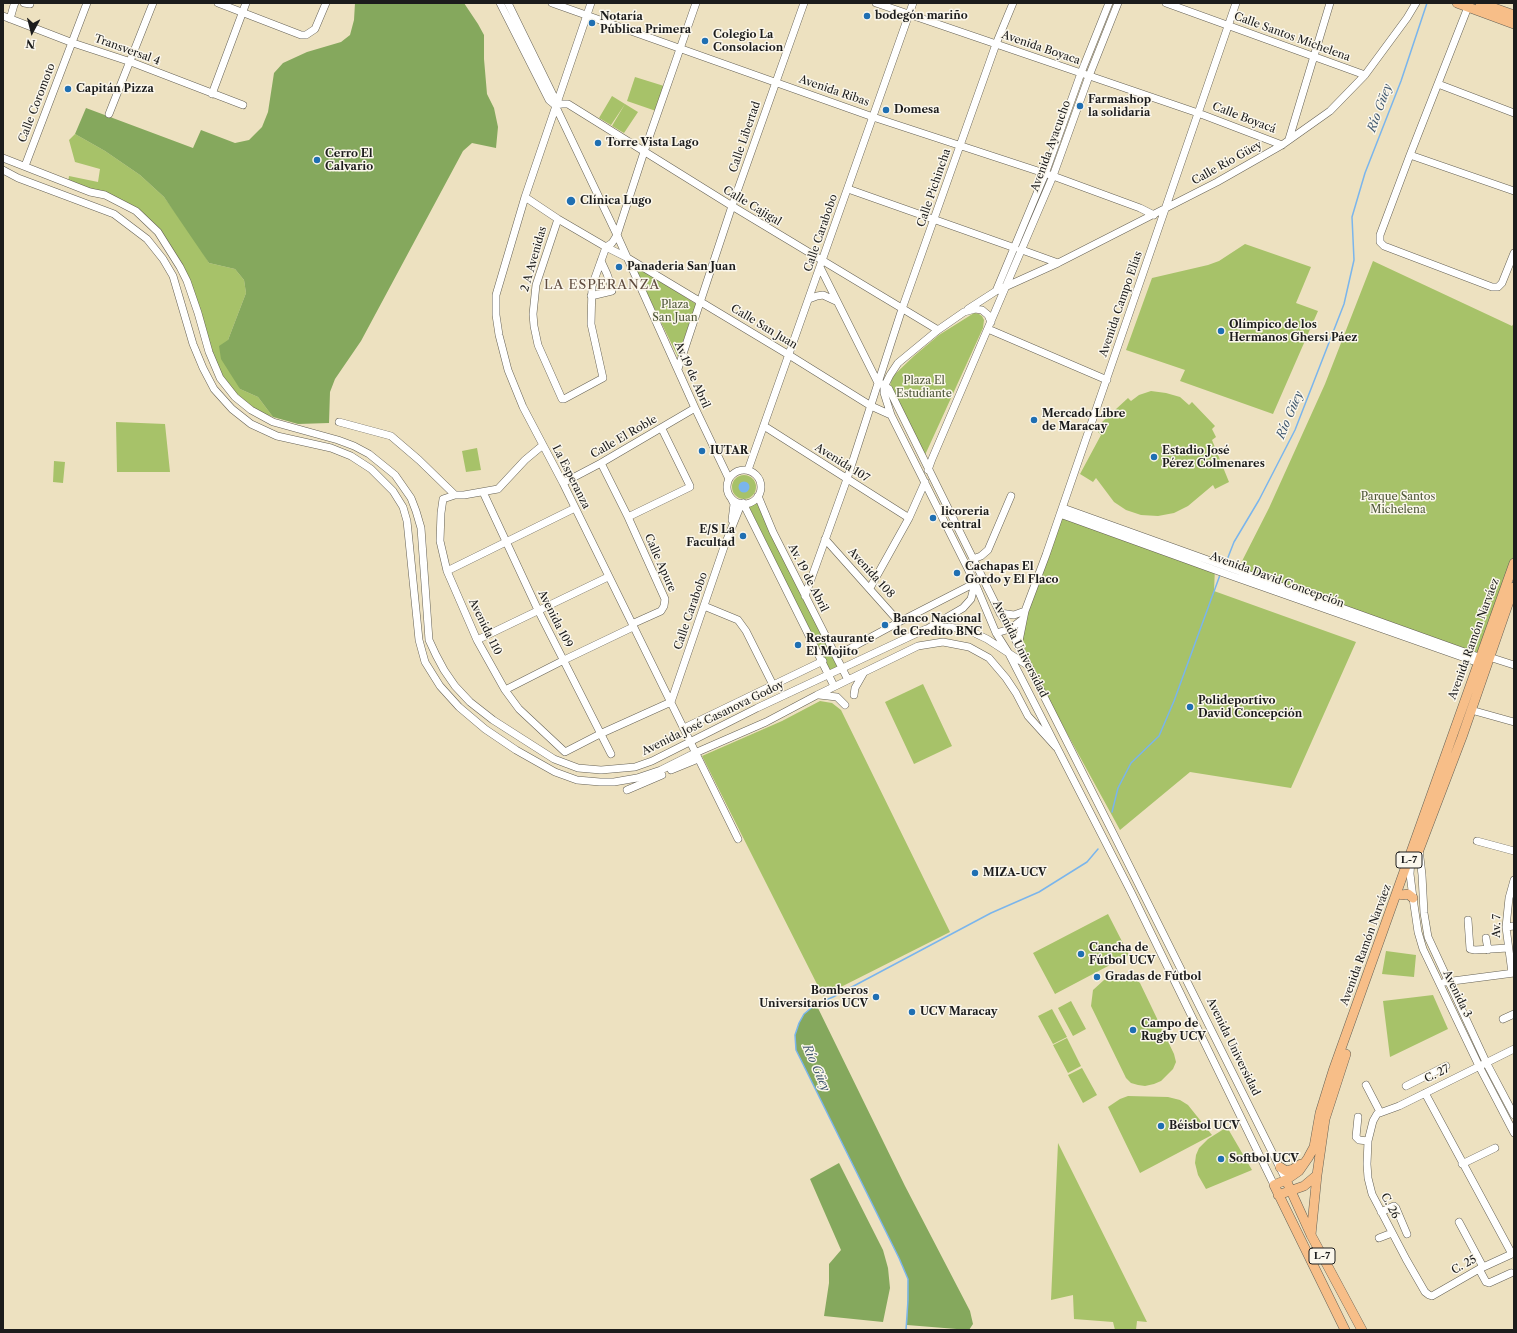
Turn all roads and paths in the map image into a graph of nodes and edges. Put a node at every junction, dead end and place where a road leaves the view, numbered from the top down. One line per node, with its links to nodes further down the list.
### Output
1 (15, 3): 29 (street)
2 (87, 3): 32 (street, Calle Coromoto)
3 (153, 3): 36 (street)
4 (218, 3): 25 (street)
5 (246, 3): 25 (street)
6 (326, 3): 25 (street)
7 (500, 3): 44 (street)
8 (508, 3): 44 (street)
9 (552, 3): 26 (street, Avenida Ribas)
10 (591, 3): 26 (street, La Esperanza)
11 (696, 3): 34 (street)
12 (804, 3): 40 (street, Calle Libertad)
13 (876, 3): 27 (street, Avenida Boyaca)
14 (913, 3): 27 (street, Calle Carabobo)
15 (1013, 3): 33 (street, Calle Pichincha)
16 (1109, 3): 37 (street, Avenida Ayacucho)
17 (1118, 3): 39 (street, Avenida Ayacucho)
18 (1166, 3): 31 (street, Calle Santos Michelena)
19 (1236, 3): 31 (street, Avenida Campo Elías)
20 (1330, 3): 35 (street)
21 (1416, 3): 38 (street, Calle Río Güey)
22 (1457, 3): 24 (main road)
23 (1480, 3): 28 (main road)
24 (1468, 7): 30 (main road); 41 (street)
25 (242, 13): 42 (street)
26 (586, 15): 34 (street, Avenida Ribas); 44 (street, La Esperanza)
27 (909, 15): 33 (street, Avenida Boyaca); 48 (street, Calle Carabobo)
28 (1514, 15)
29 (6, 17): 32 (street, Transversal 4)
30 (1514, 24)
31 (1228, 26): 35 (street, Calle Santos Michelena); 45 (street, Avenida Campo Elías)
32 (73, 43): 36 (street, Transversal 4); 55 (street, Calle Coromoto)
33 (996, 44): 37 (street, Avenida Boyaca); 50 (street, Calle Pichincha)
34 (682, 48): 40 (street, Avenida Ribas); 52 (street)
35 (1314, 57): 38 (street, Calle Santos Michelena); 49 (street)
36 (131, 62): 42 (street, Transversal 4); 47 (street)
37 (1081, 73): 39 (street, Avenida Boyaca); 57 (street, Avenida Ayacucho)
38 (1365, 75): 49 (street, Calle Río Güey)
39 (1089, 76): 45 (street, Avenida Boyaca); 58 (street, Avenida Ayacucho)
40 (776, 82): 48 (street, Avenida Ribas); 62 (street, Calle Libertad)
41 (1438, 84): 46 (street); 53 (street)
42 (212, 94): 43 (street, Transversal 4)
43 (242, 104)
44 (555, 106): 52 (street, Calle Cajigal); 61 (street, La Esperanza); 67 (street, Av.19 de Abril)
45 (1198, 113): 51 (street, Calle Boyacá); 63 (street, Avenida Campo Elías)
46 (1514, 113)
47 (109, 114)
48 (874, 116): 50 (street, Avenida Ribas); 59 (street, Calle Carabobo)
49 (1289, 140): 51 (street, Calle Río Güey)
50 (960, 145): 57 (street, Avenida Ribas); 66 (street, Calle Pichincha)
51 (1282, 145): 63 (street, Calle Río Güey)
52 (644, 152): 62 (street, Calle Cajigal); 67 (street)
53 (1410, 155): 60 (street); 71 (street)
54 (3, 158): 55 (street, Avenida José Casanova Godoy)
55 (25, 166): 160 (street, Avenida José Casanova Godoy)
56 (3, 170): 163 (street)
57 (1045, 174): 58 (street, Avenida Ribas); 69 (street, Avenida Ayacucho)
58 (1053, 176): 64 (street, Avenida Ribas); 70 (street, Avenida Ayacucho)
59 (848, 189): 66 (street); 75 (street, Calle Carabobo)
60 (1514, 191)
61 (525, 197): 65 (street, Calle San Juan); 97 (street, La Esperanza)
62 (732, 206): 75 (street, Calle Cajigal); 80 (street, Calle Libertad)
63 (1164, 209): 64 (street, Calle Río Güey); 88 (street, Avenida Campo Elías)
64 (1154, 214): 74 (street, Calle Río Güey)
65 (558, 219): 68 (street, Calle San Juan); 78 (street, 2 A Avenidas)
66 (934, 220): 69 (street); 82 (street, Calle Pichincha)
67 (617, 235): 68 (street); 72 (street, Av.19 de Abril)
68 (606, 247): 72 (street, Calle San Juan); 73 (street)
69 (1015, 248): 77 (street, Avenida Ayacucho)
70 (1022, 250): 74 (street); 76 (street, Avenida Ayacucho)
71 (1514, 253)
72 (626, 257): 80 (street, Calle San Juan); 87 (street, Av.19 de Abril)
73 (600, 261): 78 (street); 78 (street)
74 (1058, 262): 76 (street, Calle Río Güey)
75 (822, 264): 79 (street, Calle Carabobo); 81 (street); 82 (street, Calle Cajigal)
76 (1006, 286): 77 (street); 84 (street, Avenida Ayacucho)
77 (996, 291): 83 (street)
78 (591, 296)
79 (809, 300): 81 (street); 86 (street, Calle Carabobo)
80 (700, 301): 86 (street, Calle San Juan); 87 (street, Calle Libertad)
81 (836, 301): 89 (street)
82 (902, 309): 85 (street, Calle Cajigal); 89 (street, Calle Pichincha)
83 (964, 312): 84 (street); 85 (street)
84 (989, 326): 88 (street); 99 (street, Avenida Ayacucho)
85 (938, 330): 90 (street)
86 (789, 355): 91 (street, Calle San Juan); 95 (street, Calle Carabobo)
87 (678, 370): 92 (street, Av.19 de Abril)
88 (1107, 380): 112 (street, Avenida Campo Elías)
89 (878, 381): 90 (street); 91 (street, Calle Pichincha)
90 (884, 386): 93 (street, Avenida Universidad); 99 (street, Avenida Universidad)
91 (871, 406): 93 (street, Calle San Juan); 102 (street, Calle Pichincha)
92 (695, 408): 96 (street, Calle El Roble); 101 (street, Av.19 de Abril)
93 (891, 415): 104 (street, Avenida Universidad)
94 (339, 422): 106 (street)
95 (764, 426): 100 (street, Calle Carabobo); 102 (street, Avenida 107)
96 (662, 428): 98 (street, Calle El Roble); 113 (street)
97 (543, 445): 103 (street, La Esperanza); 105 (street)
98 (601, 463): 103 (street, Calle El Roble); 113 (street, Calle Apure)
99 (929, 469): 104 (street, Avenida Ayacucho); 118 (street, Avenida Universidad)
100 (748, 470): 101 (street); 107 (street)
101 (729, 479): 109 (street)
102 (847, 479): 114 (street, Avenida 107); 116 (street, Calle Pichincha)
103 (563, 483): 111 (street, La Esperanza)
104 (924, 485): 114 (street, Avenida Ayacucho); 122 (street, Avenida Universidad)
105 (483, 492): 106 (street); 117 (street, Avenida 109)
106 (455, 495): 120 (street, Avenida 110)
107 (758, 496): 110 (street); 125 (street, Av. 19 de Abril)
108 (1011, 496): 118 (street)
109 (732, 498): 110 (street); 115 (street)
110 (742, 503): 115 (street); 142 (street)
111 (575, 508): 117 (street); 121 (street, La Esperanza)
112 (1061, 511): 128 (street, Avenida Campo Elías); 141 (street, Avenida David Concepción)
113 (628, 517): 132 (street, Calle Apure)
114 (909, 518): 124 (street, Avenida Ayacucho)
115 (731, 526): 126 (street, Calle Carabobo)
116 (825, 539): 124 (street, Avenida 108); 125 (street, Calle Pichincha)
117 (506, 543): 120 (street); 127 (street, Avenida 109)
118 (973, 559): 129 (street, Avenida Universidad)
119 (1514, 563): 141 (main road, Avenida Ramón Narváez / L-7)
120 (447, 571): 136 (street, Avenida 110)
121 (608, 577): 127 (street); 132 (street, La Esperanza)
122 (975, 583): 131 (street); 133 (street); 135 (street, Avenida Universidad)
123 (1514, 587): 141 (main road, Avenida Ramón Narváez / L-7)
124 (870, 588): 131 (street, Avenida 108)
125 (805, 596): 139 (street, Av. 19 de Abril)
126 (704, 606): 149 (street); 154 (street, Calle Carabobo)
127 (538, 610): 136 (street); 140 (street, Avenida 109)
128 (1025, 611): 129 (street); 130 (street, Avenida Campo Elías)
129 (1000, 613): 134 (street, Avenida Universidad)
130 (1023, 619): 134 (street); 137 (street, Avenida Campo Elías)
131 (899, 622): 139 (street)
132 (632, 626): 140 (street, Calle Apure); 154 (street, La Esperanza)
133 (926, 629): 138 (street, Avenida José Casanova Godoy); 145 (street, Avenida José Casanova Godoy)
134 (1010, 629): 135 (street); 137 (street, Avenida Universidad)
135 (996, 633): 138 (street, Avenida Universidad)
136 (477, 640): 151 (street, Avenida 110)
137 (1018, 647): 143 (street, Avenida Universidad)
138 (1008, 652): 143 (street, Avenida José Casanova Godoy); 161 (street, Avenida Universidad)
139 (836, 656): 145 (street, Av. 19 de Abril)
140 (564, 660): 151 (street, Calle Apure); 159 (street, Avenida 109)
141 (1484, 660): 144 (street); 156 (main road, Avenida Ramón Narváez / L-7); 169 (main road, Avenida Ramón Narváez / L-7)
142 (823, 661): 147 (street); 149 (street)
143 (1027, 665): 172 (street, Avenida Universidad)
144 (1514, 665)
145 (842, 668): 147 (street, Avenida José Casanova Godoy); 148 (street, Av. 19 de Abril)
146 (863, 673): 148 (street); 153 (street); 161 (street)
147 (829, 674): 150 (street); 160 (street, Avenida José Casanova Godoy)
148 (848, 680): 150 (street)
149 (773, 685): 158 (street)
150 (834, 686): 152 (street)
151 (505, 690): 159 (street, Avenida 110)
152 (817, 695): 155 (street); 163 (street)
153 (854, 695)
154 (671, 702): 158 (street, La Esperanza); 159 (street)
155 (845, 705)
156 (1471, 710): 157 (street); 167 (main road, Avenida Ramón Narváez / L-7)
157 (1514, 722)
158 (684, 728): 160 (street, La Esperanza)
159 (600, 734): 162 (street, Avenida 109)
160 (690, 743): 163 (street, La Esperanza)
161 (1056, 747): 173 (street, Avenida Universidad)
162 (611, 754)
163 (696, 756): 164 (street); 165 (street, La Esperanza)
164 (627, 790)
165 (738, 839)
166 (1477, 841): 168 (street)
167 (1419, 849): 170 (main road, Avenida Ramón Narváez / L-7); 183 (street, Avenida 3)
168 (1514, 851)
169 (1412, 854): 170 (street, Avenida 3); 201 (main road, Avenida Ramón Narváez / L-7)
170 (1410, 874): 174 (main road, Avenida Ramón Narváez / L-7); 175 (street, Avenida 3)
171 (1514, 880): 178 (street, Av. 7)
172 (1140, 888): 173 (street); 203 (street, Avenida Universidad)
173 (1131, 892): 206 (street, Avenida Universidad)
174 (1402, 895): 175 (main road); 204 (main road, Avenida Ramón Narváez / L-7)
175 (1413, 898): 184 (street, Avenida 3)
176 (1468, 920): 181 (street)
177 (1514, 926): 178 (street)
178 (1506, 927): 180 (street, Av. 7)
179 (1486, 938): 181 (street)
180 (1508, 948): 181 (street); 182 (street, Av. 7)
181 (1488, 950)
182 (1513, 973): 183 (street)
183 (1448, 981): 184 (street); 188 (street, Avenida 3)
184 (1440, 984): 190 (street, Avenida 3)
185 (1514, 1014): 186 (street)
186 (1503, 1019)
187 (1514, 1049): 188 (street, C. 27)
188 (1486, 1062): 190 (street, C. 27); 196 (street, Avenida 3)
189 (1446, 1066): 191 (street)
190 (1479, 1066): 194 (street, C. 27); 198 (street, Avenida 3)
191 (1426, 1077): 193 (street); 194 (street)
192 (1366, 1085): 195 (street)
193 (1406, 1086)
194 (1428, 1091): 195 (street, C. 27); 202 (street)
195 (1380, 1112): 199 (street, C. 26)
196 (1514, 1115)
197 (1358, 1117): 199 (street)
198 (1514, 1133)
199 (1368, 1141): 209 (street, C. 26)
200 (1495, 1148): 202 (street)
201 (1308, 1158): 203 (main road); 205 (main road, Avenida Ramón Narváez / L-7)
202 (1462, 1164): 215 (street)
203 (1280, 1167): 205 (street, Avenida Universidad)
204 (1317, 1175): 207 (main road); 213 (main road, Avenida Ramón Narváez)
205 (1286, 1180): 206 (main road, Avenida Ramón Narváez / L-7); 207 (main road, Avenida Universidad / L-7)
206 (1274, 1185): 208 (main road, Avenida Universidad / L-7)
207 (1291, 1191): 208 (main road); 213 (main road, Avenida Universidad / L-7)
208 (1278, 1195): 219 (main road, Avenida Universidad / L-7)
209 (1381, 1212): 211 (street, C. 26); 212 (street)
210 (1459, 1222): 216 (street)
211 (1392, 1233): 214 (street); 218 (street, C. 26)
212 (1407, 1234)
213 (1311, 1235): 220 (main road, Avenida Universidad / L-7)
214 (1379, 1238)
215 (1513, 1254): 216 (street, C. 25)
216 (1481, 1268): 217 (street); 218 (street, C. 25)
217 (1511, 1273)
218 (1425, 1292)
219 (1345, 1330)
220 (1362, 1330)

